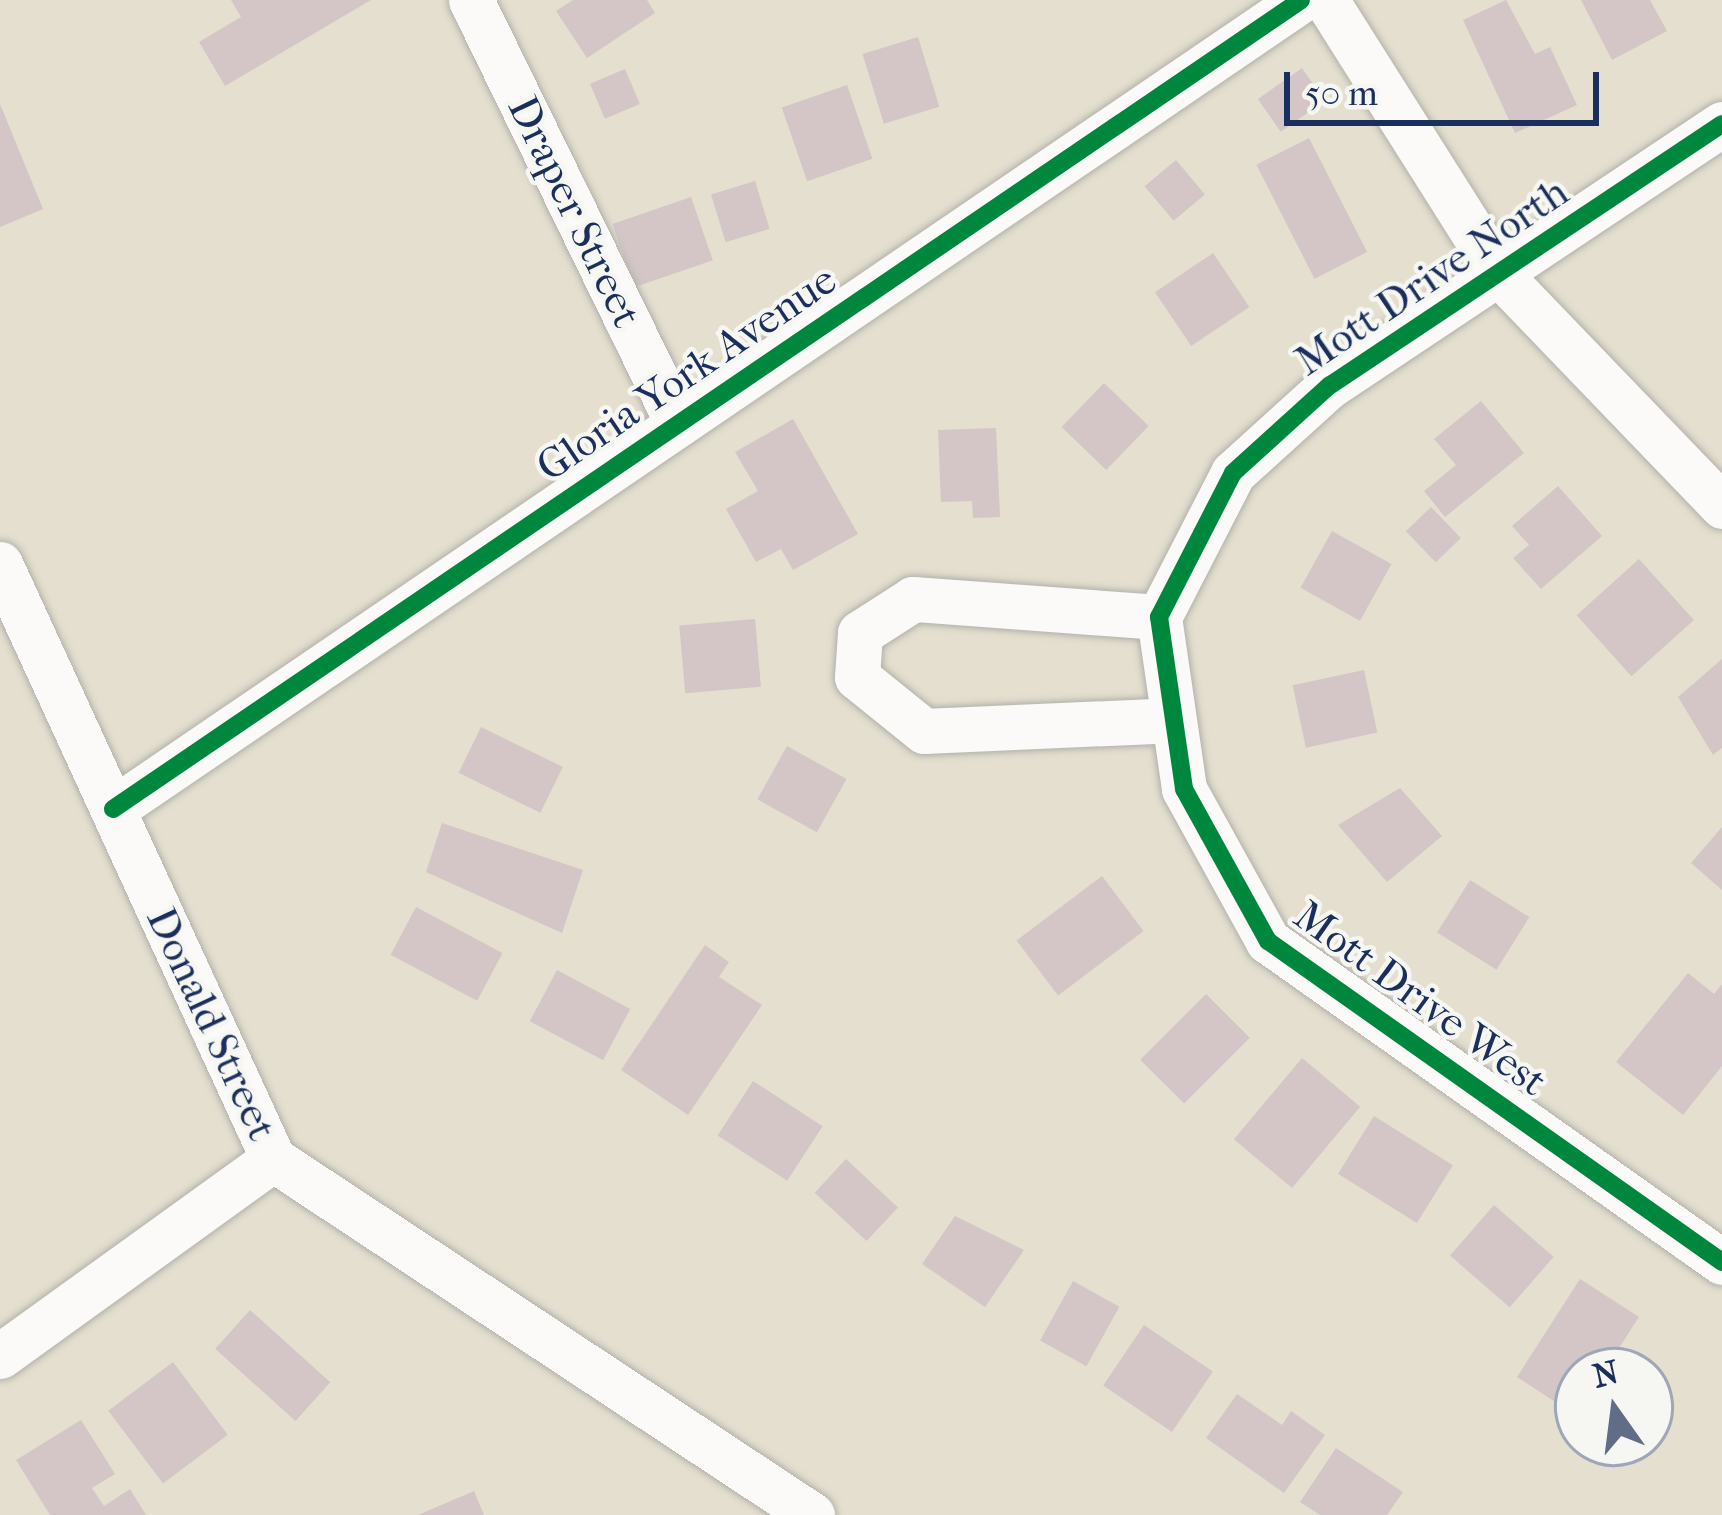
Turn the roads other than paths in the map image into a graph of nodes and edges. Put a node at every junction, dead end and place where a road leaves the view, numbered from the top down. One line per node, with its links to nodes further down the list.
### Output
1 (471, 0): 6 (street, Draper Street)
2 (1326, 0): 5 (street)
3 (1283, 6): 6 (street, Gloria York Avenue)
4 (1722, 124): 5 (street, Mott Drive North)
5 (1499, 274): 7 (street); 9 (street, Mott Drive North)
6 (678, 424): 11 (street, Gloria York Avenue)
7 (1722, 506)
8 (0, 564): 11 (street, Donald Street)
9 (1159, 617): 10 (street); 10 (street)
10 (1172, 720): 13 (street, Mott Drive West)
11 (112, 809): 12 (street, Donald Street)
12 (274, 1159): 14 (street); 15 (street, Donald Street)
13 (1722, 1262)
14 (0, 1356)
15 (812, 1515)

